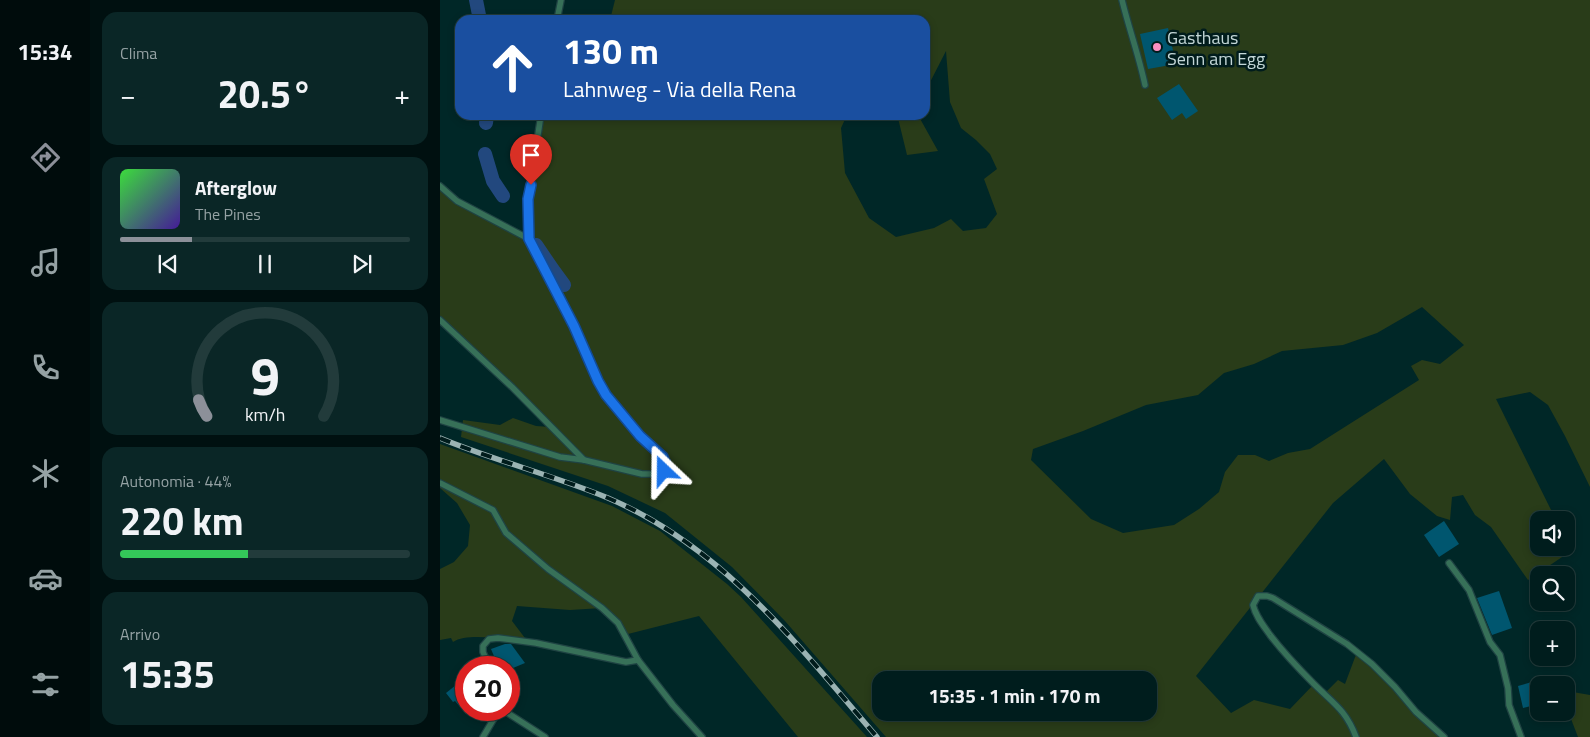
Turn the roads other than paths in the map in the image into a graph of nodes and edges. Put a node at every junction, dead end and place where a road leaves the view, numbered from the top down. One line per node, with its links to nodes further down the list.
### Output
1 (561, 0): 3 (lane)
2 (1122, 0): 4 (lane)
3 (558, 15)
4 (1145, 85)
5 (540, 120): 7 (lane)
6 (440, 186): 7 (lane)
7 (529, 239): 10 (lane)
8 (440, 320): 10 (lane)
9 (440, 420): 10 (lane)
10 (584, 460)
11 (440, 483): 14 (lane)
12 (1449, 563): 22 (lane)
13 (485, 656): 14 (lane)
14 (638, 660): 19 (lane)
15 (492, 721): 17 (lane)
16 (520, 721): 18 (lane)
17 (483, 737)
18 (545, 737)
19 (702, 737)
20 (1356, 737): 21 (lane)
21 (1444, 737)
22 (1521, 737)

